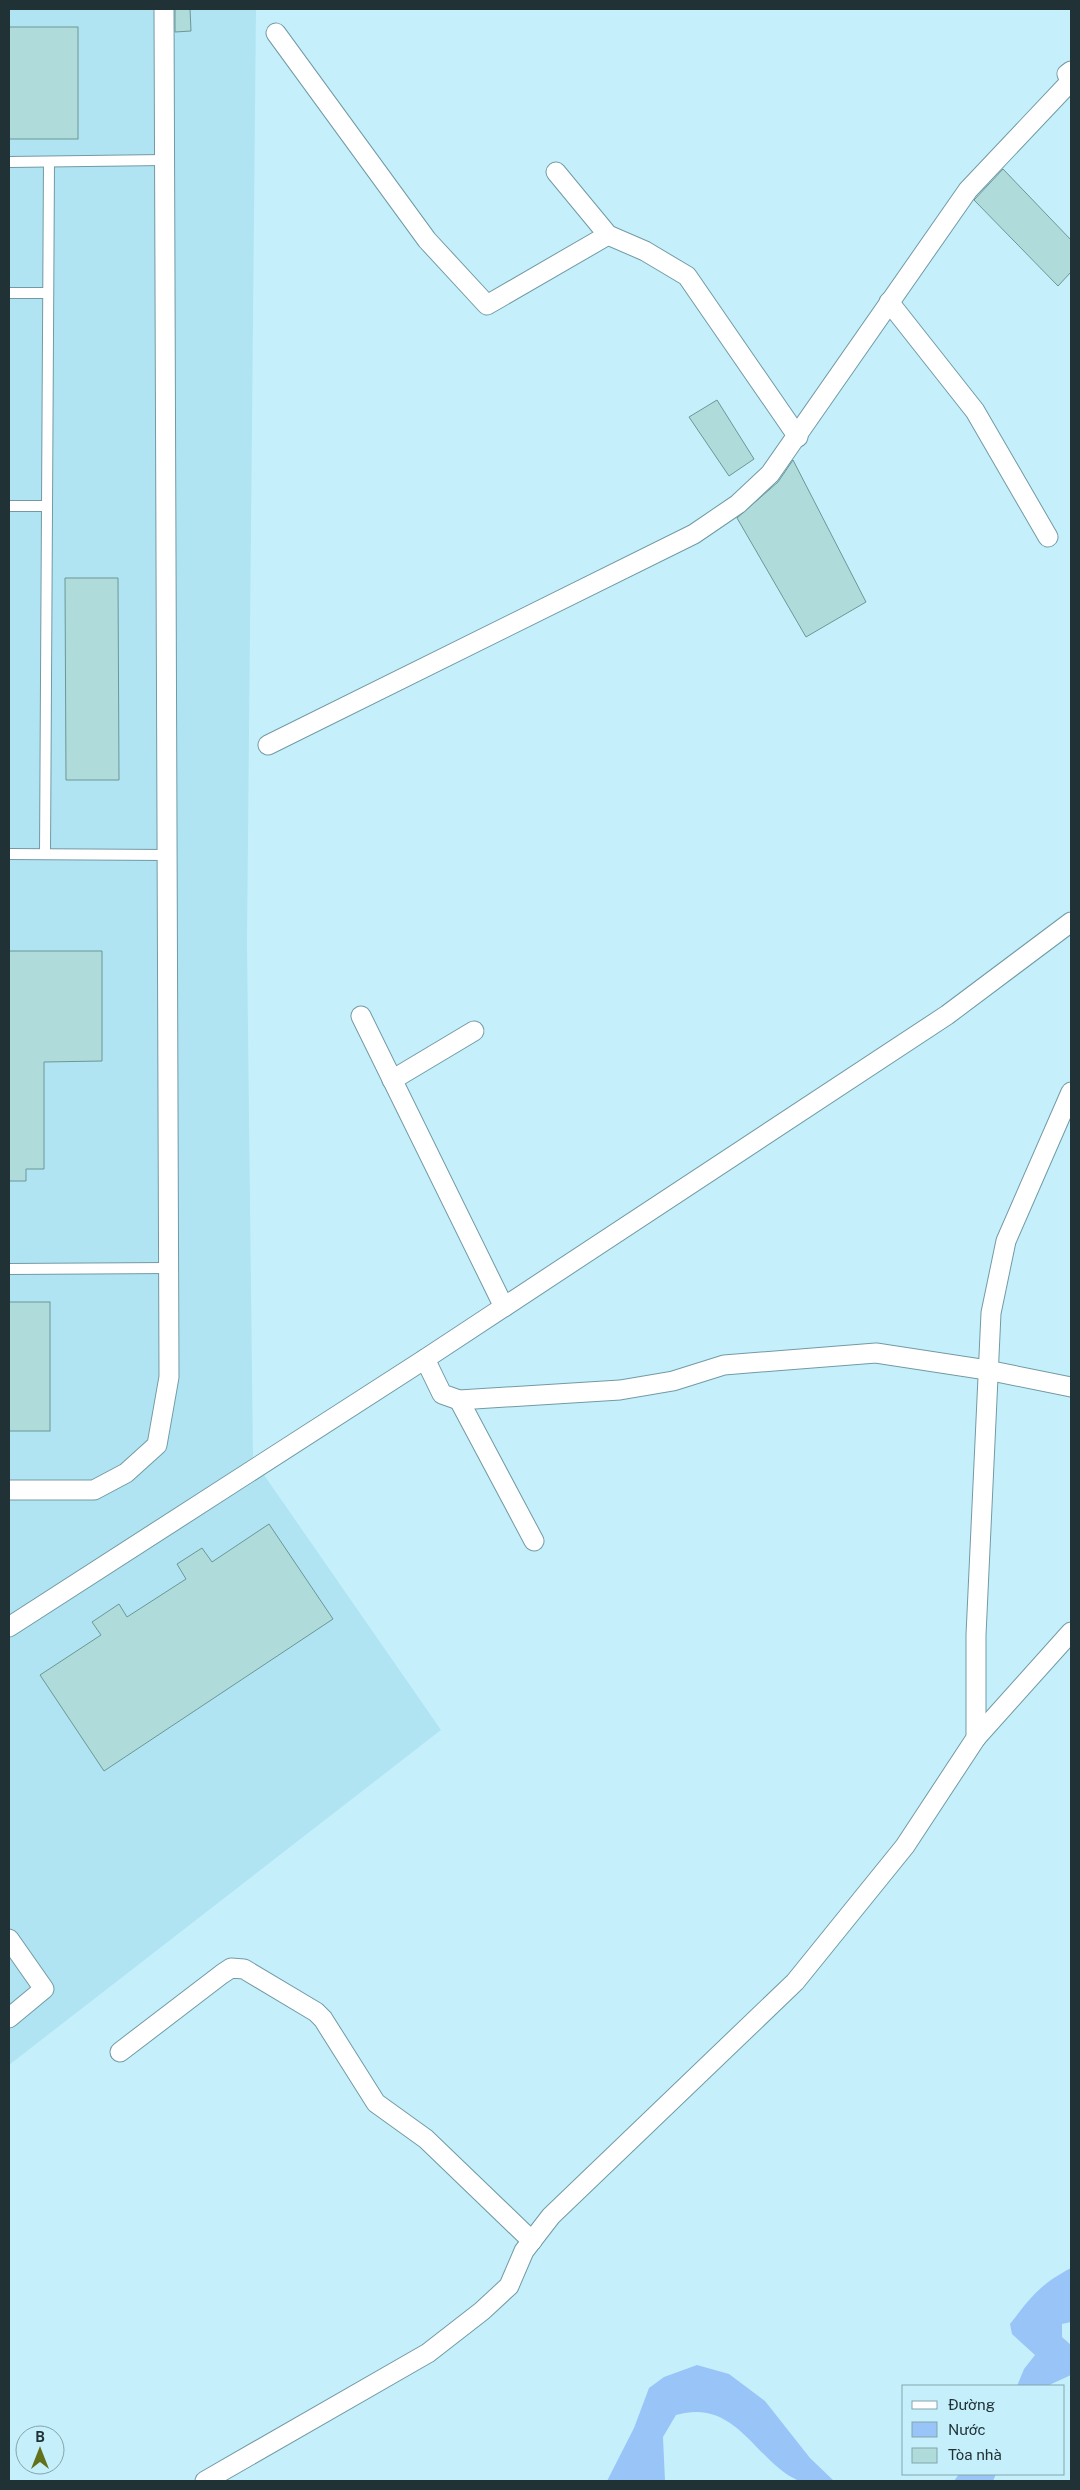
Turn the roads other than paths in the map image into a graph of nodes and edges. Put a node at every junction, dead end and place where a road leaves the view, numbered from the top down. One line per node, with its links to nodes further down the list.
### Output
1 (164, 9): 4 (street)
2 (276, 33): 8 (street)
3 (1071, 71): 11 (street)
4 (164, 160): 6 (lane); 19 (street)
5 (9, 162): 6 (lane)
6 (49, 162): 10 (lane)
7 (556, 172): 8 (street)
8 (608, 236): 12 (street)
9 (9, 293): 10 (lane)
10 (46, 293): 14 (lane)
11 (889, 302): 12 (street); 15 (street)
12 (798, 437): 16 (street)
13 (9, 506): 14 (lane)
14 (46, 506): 18 (lane)
15 (1048, 537)
16 (268, 745)
17 (9, 854): 18 (lane)
18 (45, 854): 19 (lane)
19 (167, 855): 25 (street)
20 (1071, 922): 27 (street)
21 (361, 1016): 23 (street)
22 (474, 1031): 23 (street)
23 (392, 1080): 27 (street)
24 (1071, 1092): 29 (street)
25 (169, 1268): 26 (lane); 32 (street)
26 (9, 1269)
27 (504, 1307): 28 (street)
28 (425, 1359): 31 (street); 34 (street)
29 (987, 1370): 30 (street); 31 (street); 36 (street)
30 (1071, 1387)
31 (459, 1400): 33 (street)
32 (9, 1490)
33 (534, 1541)
34 (9, 1626)
35 (1071, 1632): 36 (street)
36 (976, 1738): 40 (street)
37 (9, 1939): 38 (street)
38 (9, 2018)
39 (120, 2052): 40 (street)
40 (532, 2240): 41 (street)
41 (205, 2481)

